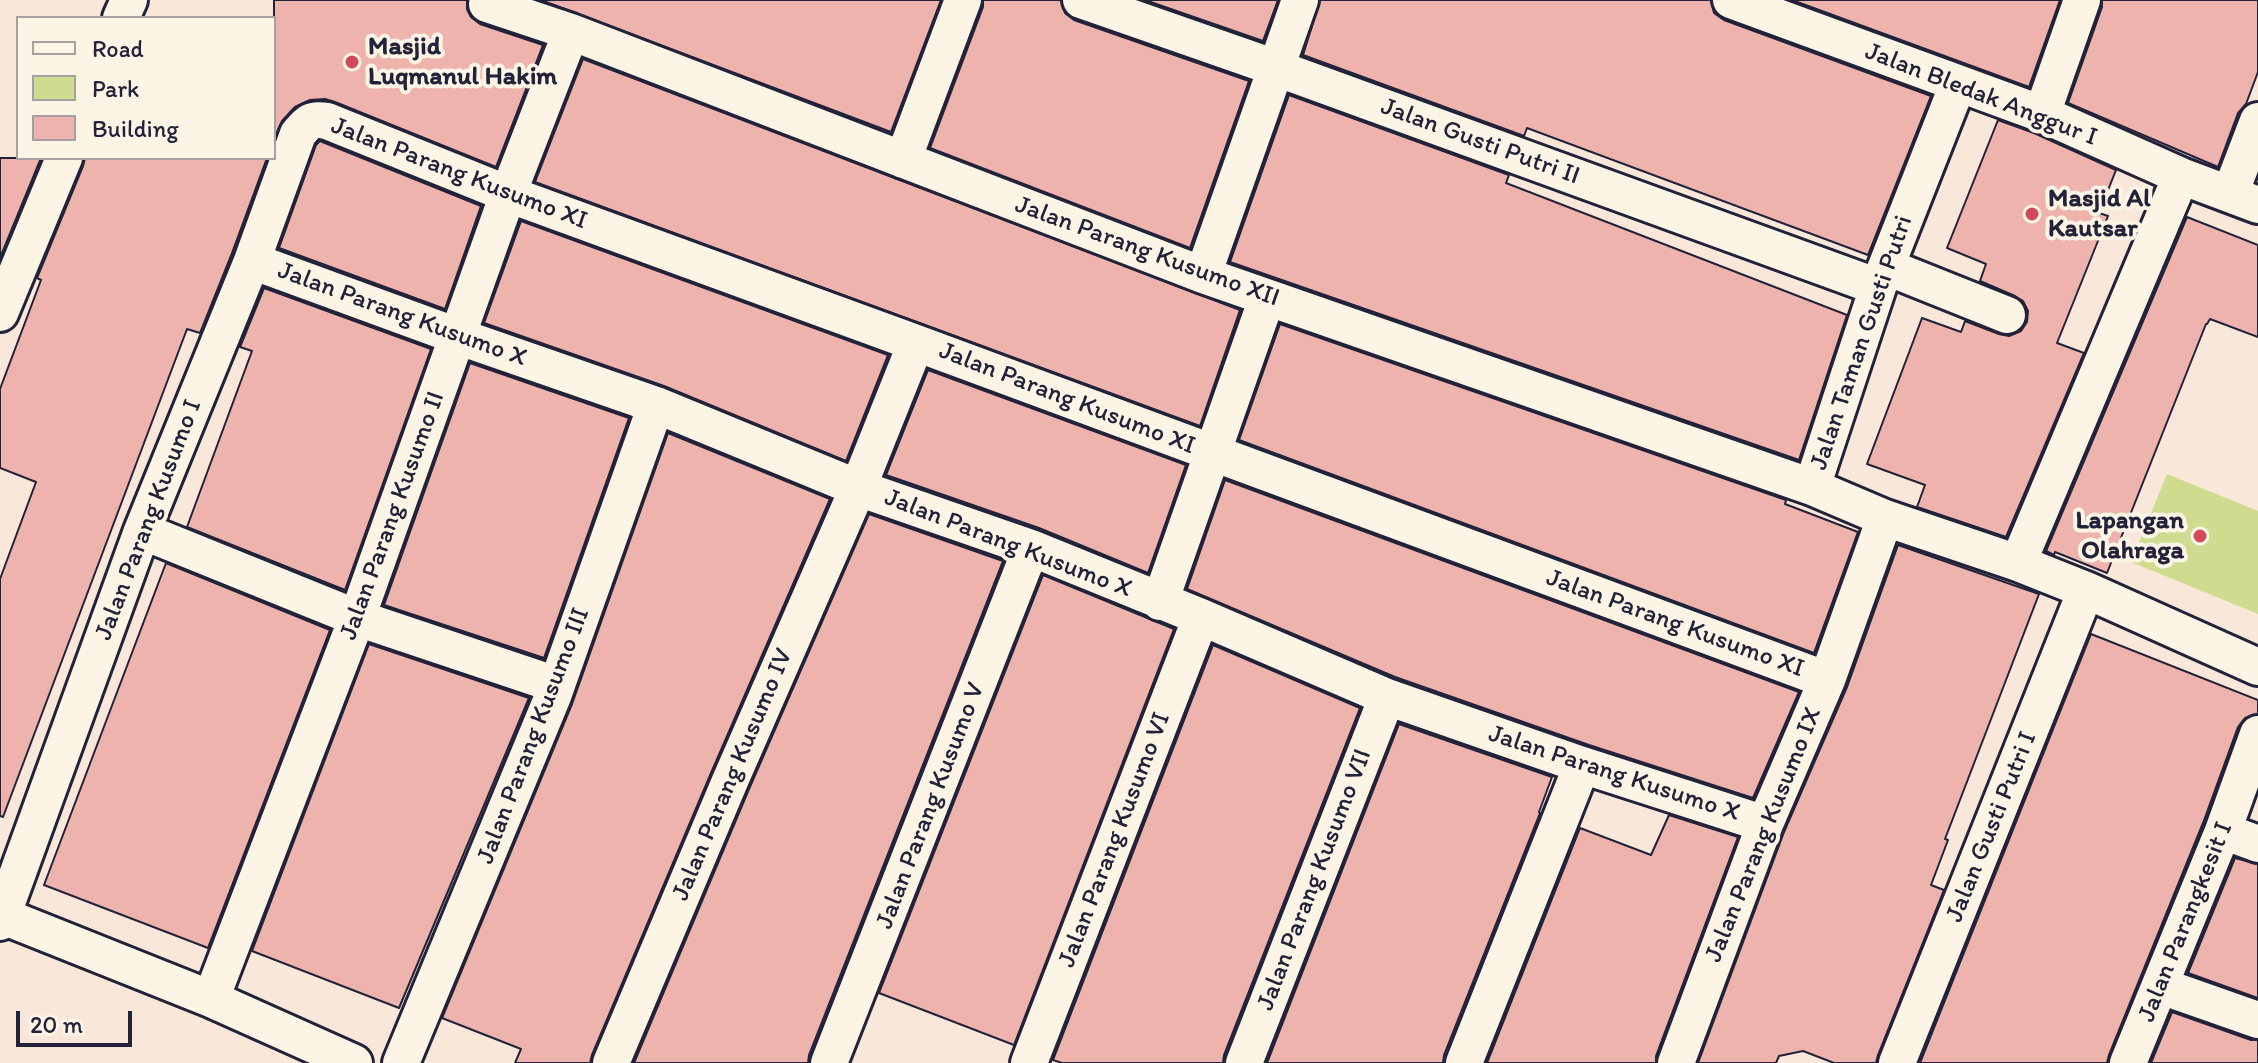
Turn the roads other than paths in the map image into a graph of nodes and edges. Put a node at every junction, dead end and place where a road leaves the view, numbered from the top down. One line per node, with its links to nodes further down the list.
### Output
1 (963, 0): 14 (street)
2 (1081, 0): 8 (street, Jalan Gusti Putri II)
3 (1300, 0): 8 (street)
4 (1731, 0): 9 (street, Jalan Bledak Anggur I)
5 (2082, 0): 10 (street)
6 (487, 4): 7 (street, Jalan Parang Kusumo XII)
7 (571, 32): 14 (street, Jalan Parang Kusumo XII); 16 (street, Jalan Parang Kusumo II)
8 (1276, 68): 19 (street); 20 (street, Jalan Gusti Putri II)
9 (1958, 84): 10 (street, Jalan Bledak Anggur I); 20 (street, Jalan Taman Gusti Putri)
10 (2042, 114): 15 (street, Jalan Bledak Anggur I)
11 (2258, 121): 17 (street)
12 (308, 122): 16 (street, Jalan Parang Kusumo XI); 18 (street, Jalan Parang Kusumo I)
13 (63, 160): 21 (street)
14 (903, 160): 19 (street, Jalan Parang Kusumo XII)
15 (2181, 176): 17 (street, Jalan Bledak Anggur I); 33 (street)
16 (508, 194): 24 (street, Jalan Parang Kusumo II); 25 (street, Jalan Parang Kusumo XI)
17 (2244, 200)
18 (252, 261): 24 (street, Jalan Parang Kusumo X); 31 (street, Jalan Parang Kusumo I)
19 (1203, 275): 22 (street, Jalan Parang Kusumo XII)
20 (1882, 277): 23 (street, Jalan Gusti Putri II); 28 (street, Jalan Taman Gusti Putri)
21 (3, 295)
22 (1267, 298): 27 (street); 28 (street, Jalan Parang Kusumo XII)
23 (2007, 315)
24 (457, 336): 26 (street, Jalan Parang Kusumo X); 37 (street, Jalan Parang Kusumo II)
25 (916, 343): 27 (street, Jalan Parang Kusumo XI); 29 (street, Jalan Parang Kusumo IV)
26 (656, 405): 29 (street, Jalan Parang Kusumo X); 40 (street, Jalan Parang Kusumo III)
27 (1211, 453): 35 (street); 39 (street, Jalan Parang Kusumo XI)
28 (1812, 487): 30 (street, Jalan Taman Gusti Putri)
29 (858, 488): 32 (street, Jalan Parang Kusumo X); 53 (street, Jalan Parang Kusumo IV)
30 (1885, 518): 33 (street, Jalan Taman Gusti Putri); 39 (street, Jalan Parang Kusumo IX)
31 (142, 531): 37 (street); 47 (street, Jalan Parang Kusumo I)
32 (1031, 548): 35 (street, Jalan Parang Kusumo X); 54 (street, Jalan Parang Kusumo V)
33 (2018, 563): 34 (street, Jalan Taman Gusti Putri)
34 (2086, 590): 38 (street, Jalan Taman Gusti Putri); 59 (street, Jalan Gusti Putri I)
35 (1160, 602): 36 (street, Jalan Parang Kusumo X)
36 (1201, 617): 41 (street, Jalan Parang Kusumo X); 55 (street, Jalan Parang Kusumo VI)
37 (357, 618): 40 (street); 49 (street, Jalan Parang Kusumo II)
38 (2258, 667)
39 (1827, 680): 44 (street, Jalan Parang Kusumo IX)
40 (557, 685): 52 (street, Jalan Parang Kusumo III)
41 (1387, 697): 43 (street, Jalan Parang Kusumo X); 56 (street, Jalan Parang Kusumo VII)
42 (2258, 734): 45 (street, Jalan Parangkesit I)
43 (1582, 765): 44 (street, Jalan Parang Kusumo X); 57 (street)
44 (1765, 824): 58 (street, Jalan Parang Kusumo IX)
45 (2223, 831): 46 (street); 48 (street, Jalan Parangkesit I)
46 (2258, 844)
47 (1, 919): 49 (street)
48 (2161, 986): 50 (street); 60 (street, Jalan Parangkesit I)
49 (211, 999): 51 (street)
50 (2258, 1020)
51 (354, 1063)
52 (401, 1063)
53 (611, 1063)
54 (829, 1063)
55 (1029, 1063)
56 (1244, 1063)
57 (1464, 1063)
58 (1676, 1063)
59 (1897, 1063)
60 (2128, 1063)

